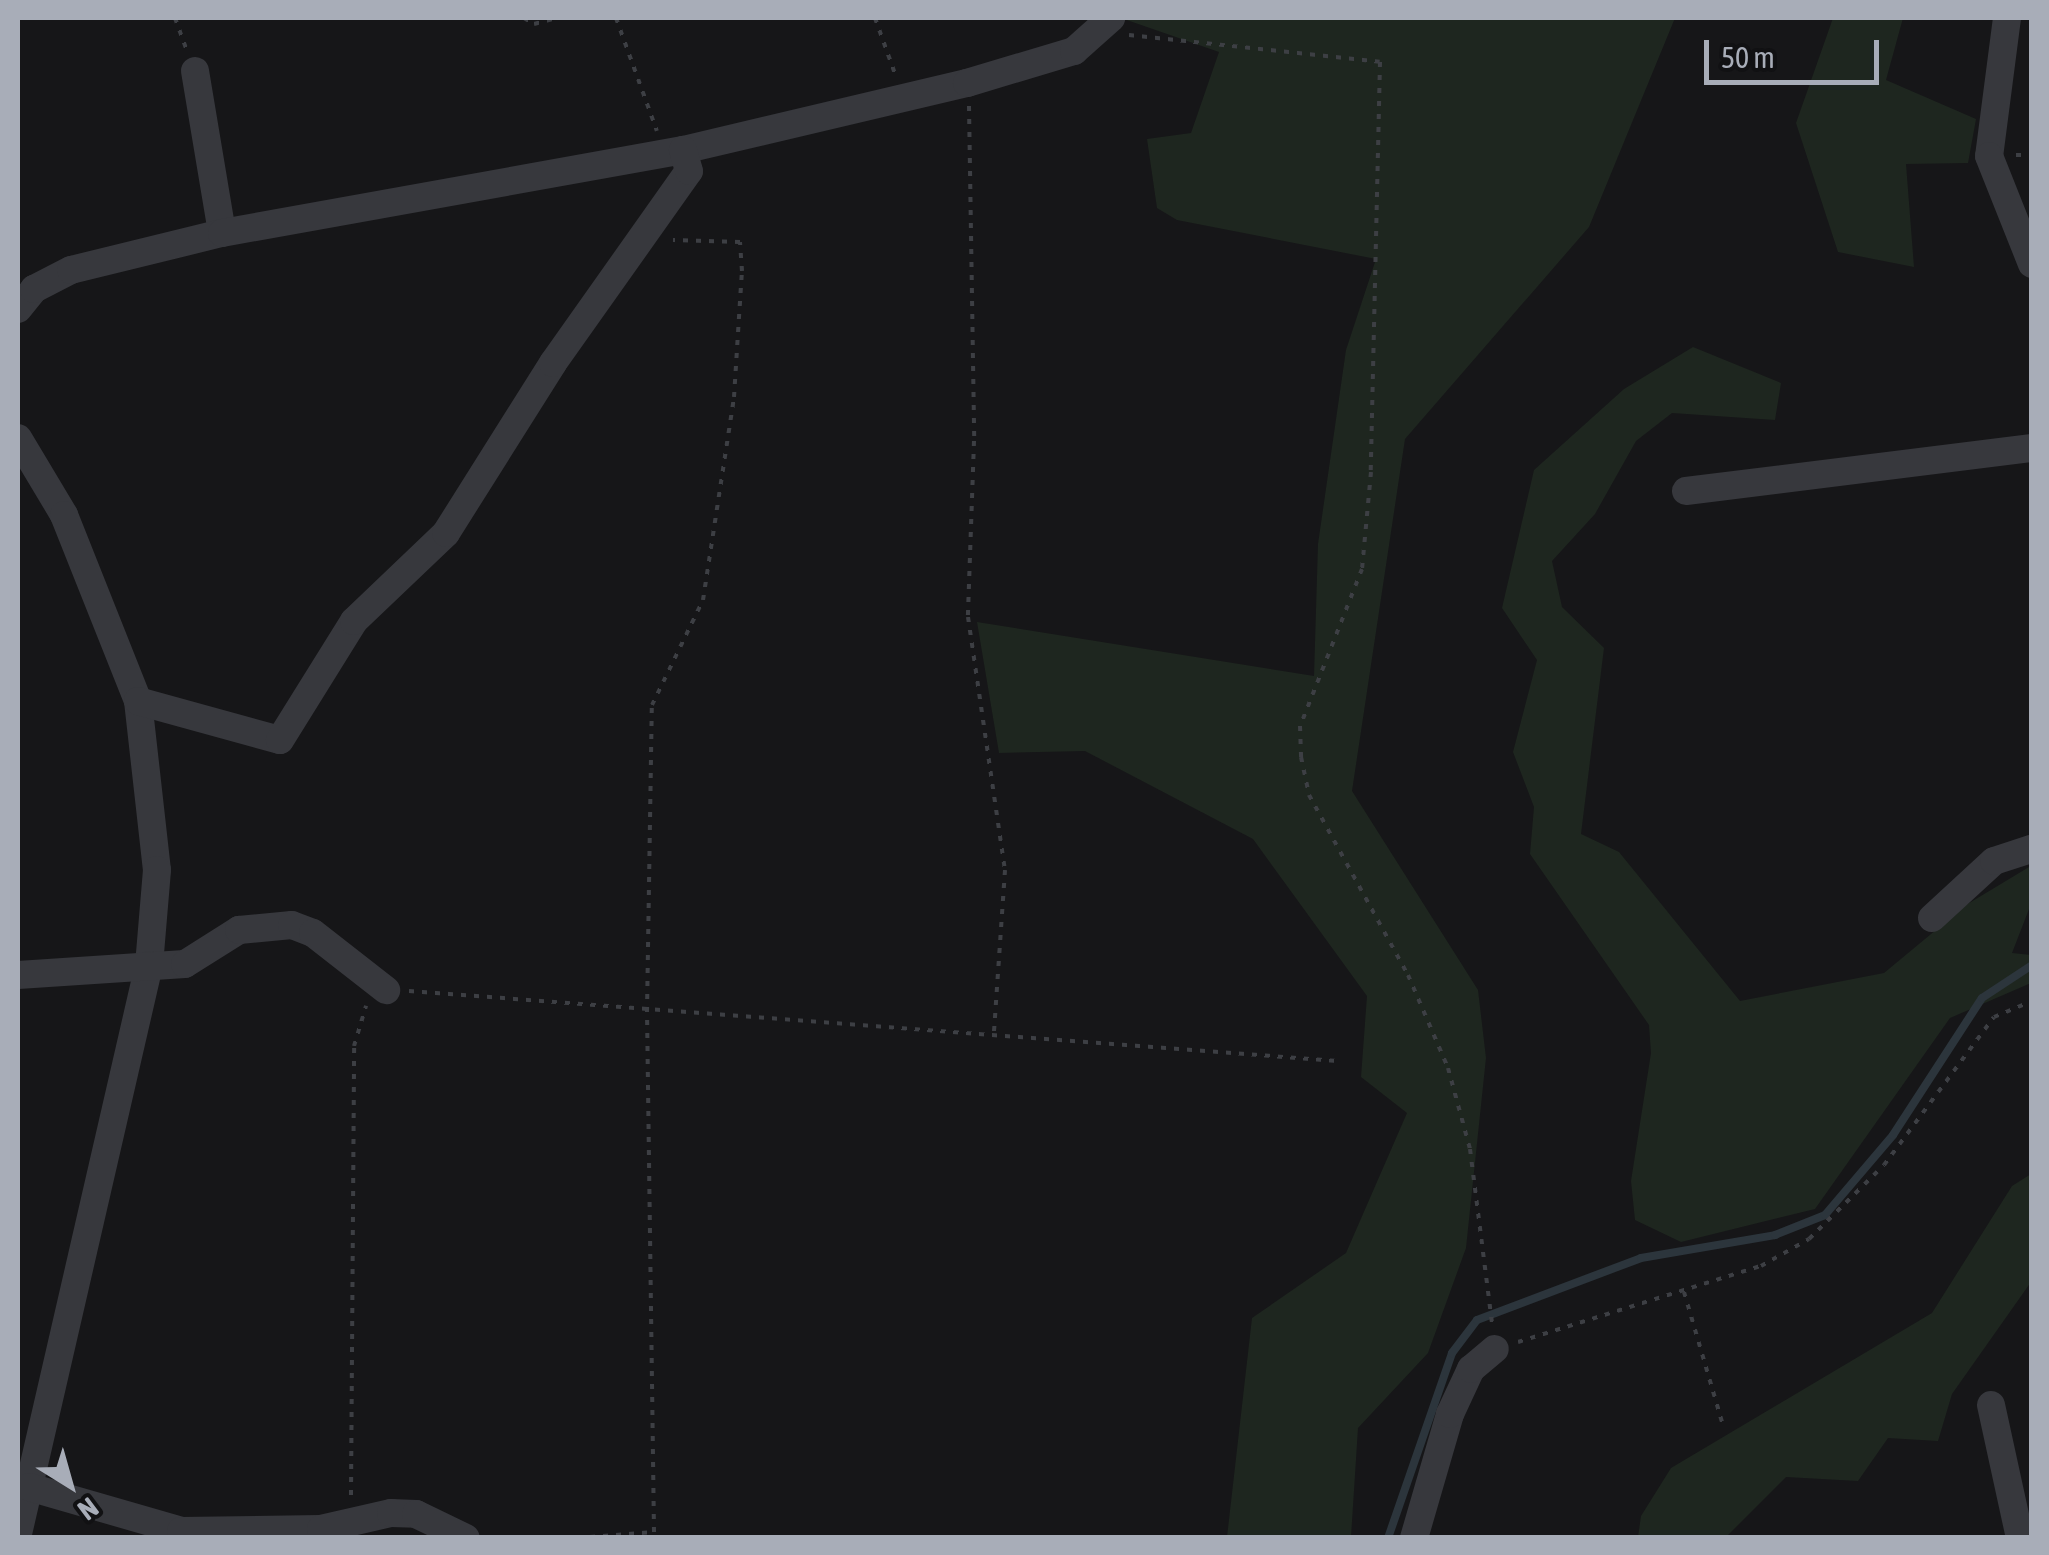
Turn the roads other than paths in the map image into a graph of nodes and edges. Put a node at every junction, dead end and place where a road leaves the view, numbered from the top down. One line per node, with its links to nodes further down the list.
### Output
1 (2008, 18): 6 (street)
2 (1105, 25): 4 (street)
3 (195, 71): 5 (street)
4 (674, 152): 5 (street); 11 (street)
5 (222, 233): 7 (street)
6 (2032, 264)
7 (18, 309)
8 (18, 438): 11 (street)
9 (2032, 448): 10 (street)
10 (1686, 491)
11 (138, 701): 14 (street)
12 (2032, 848): 13 (street)
13 (1932, 918)
14 (150, 965): 15 (street); 16 (street); 19 (street)
15 (18, 977)
16 (380, 985)
17 (1495, 1349): 22 (street)
18 (1990, 1405): 23 (street)
19 (29, 1486): 20 (street); 21 (street)
20 (18, 1534)
21 (466, 1538)
22 (1414, 1538)
23 (2020, 1538)

